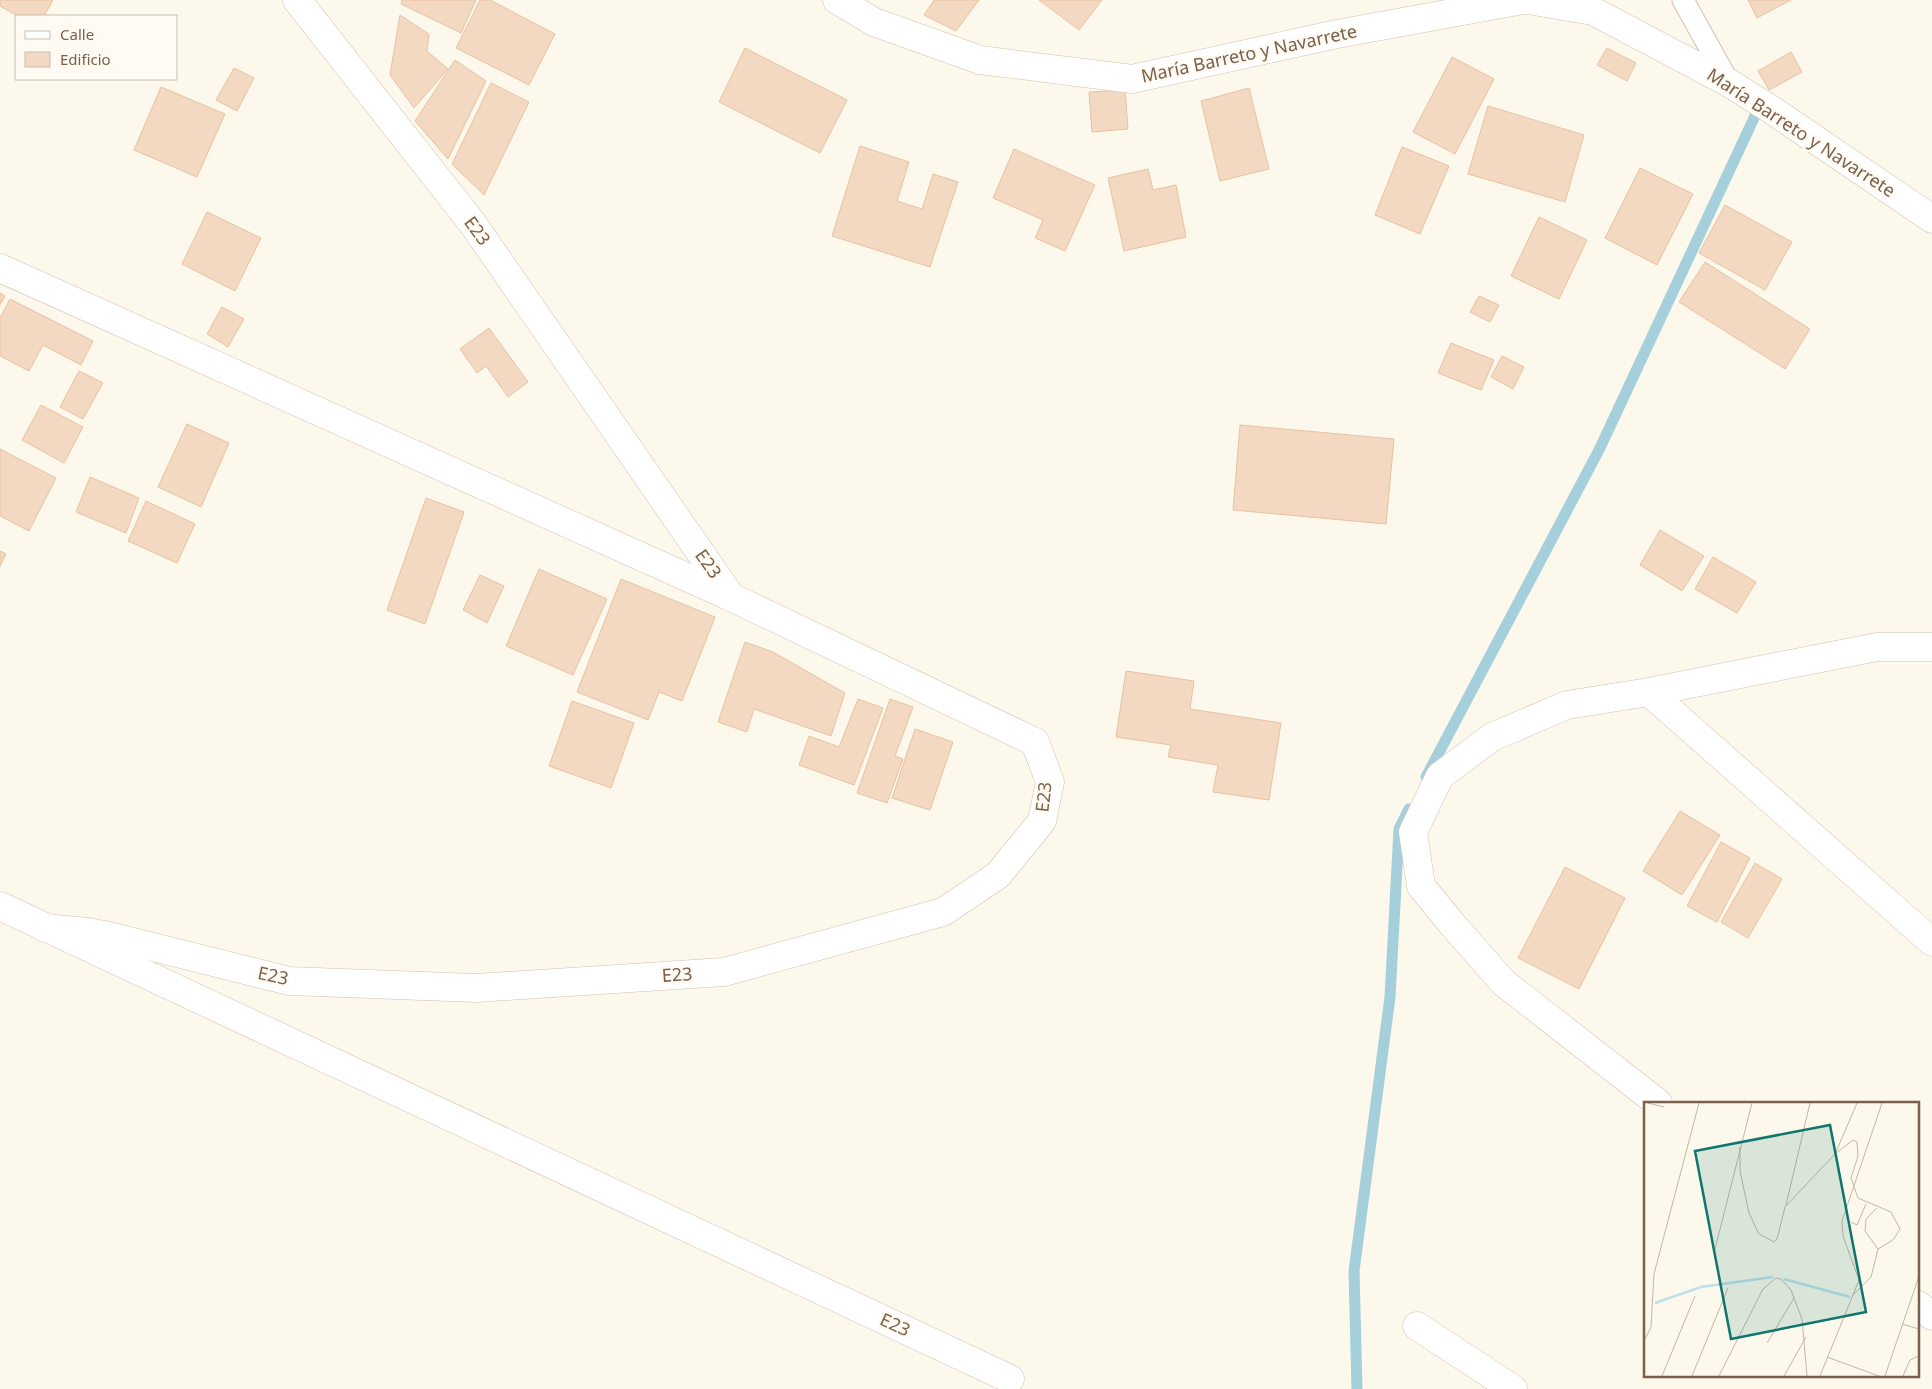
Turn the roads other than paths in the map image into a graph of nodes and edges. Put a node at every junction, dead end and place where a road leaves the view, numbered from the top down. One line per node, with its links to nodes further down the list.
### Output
1 (837, 0): 2 (street, María Barreto y Navarrete)
2 (1523, 0)
3 (1528, 0): 6 (street, María Barreto y Navarrete)
4 (1683, 0): 6 (lane)
5 (296, 1): 9 (street, E23)
6 (1729, 83): 7 (street, María Barreto y Navarrete)
7 (1932, 219)
8 (0, 268): 9 (street)
9 (732, 597): 13 (street, E23)
10 (1932, 647): 11 (street)
11 (1649, 692): 14 (street); 15 (street)
12 (0, 906): 13 (street, E23)
13 (45, 928): 19 (street, E23)
14 (1932, 942)
15 (1657, 1102)
16 (1920, 1307): 17 (street)
17 (1932, 1316)
18 (1417, 1326): 20 (street)
19 (1010, 1379)
20 (1513, 1389)

